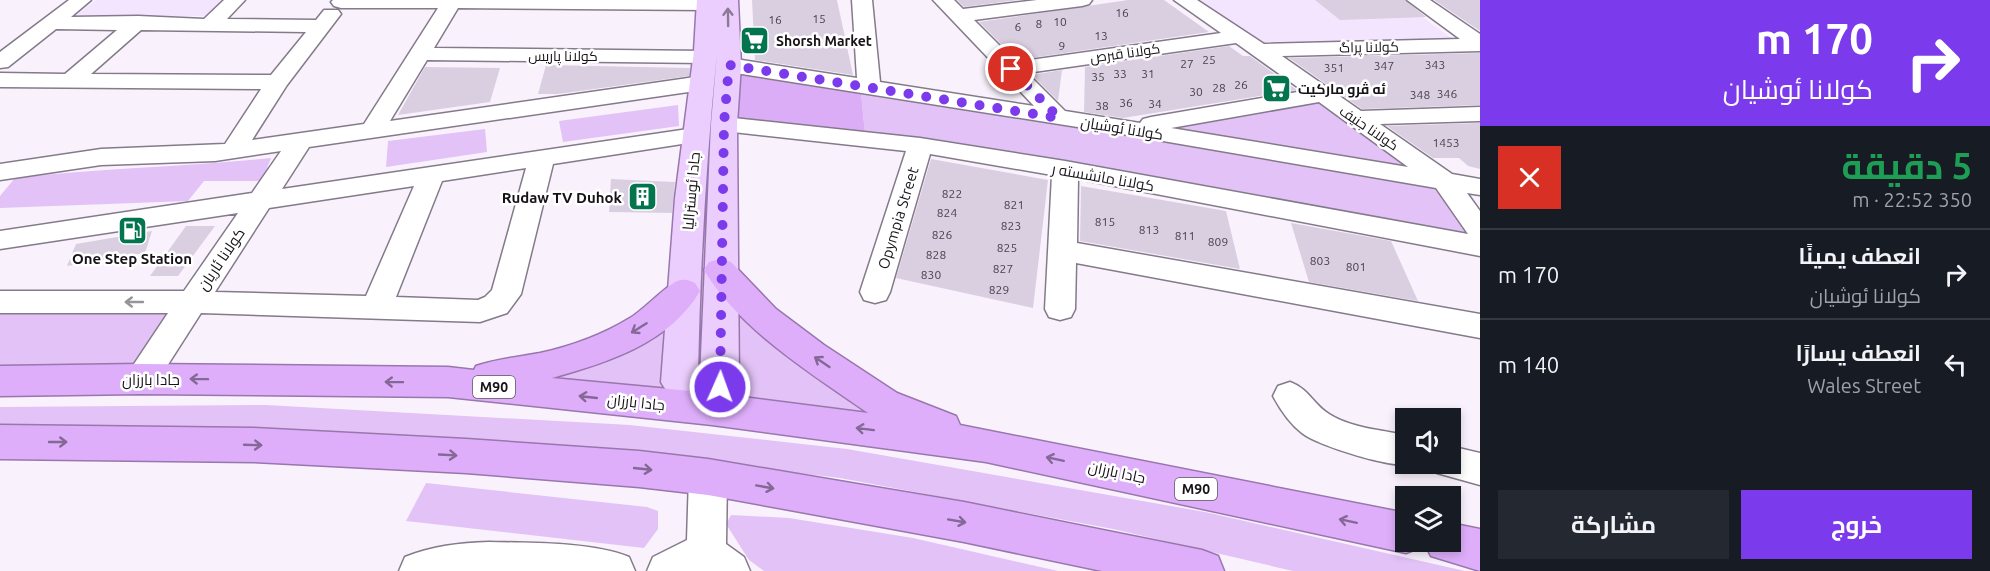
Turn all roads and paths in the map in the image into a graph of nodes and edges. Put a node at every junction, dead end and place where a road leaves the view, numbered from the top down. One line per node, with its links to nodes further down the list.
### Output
1 (81, 0): 14 (street)
2 (235, 0): 16 (street)
3 (862, 0): 28 (street)
4 (942, 0): 13 (street)
5 (1082, 0): 12 (street)
6 (1184, 0): 18 (street, كولانا جنيف)
7 (1417, 0): 19 (street)
8 (342, 1): 10 (street); 17 (street)
9 (714, 1): 11 (street); 23 (main road, جادا ئوسترالیا)
10 (452, 2): 11 (street); 21 (street)
11 (594, 2)
12 (1049, 2): 13 (street)
13 (958, 16): 24 (street)
14 (52, 22): 15 (street); 22 (street)
15 (138, 22): 16 (street); 26 (street)
16 (211, 23): 17 (street)
17 (322, 26): 27 (street)
18 (1240, 36): 20 (street, كولانا جنيف); 24 (street, كولانا قبرص)
19 (1480, 44): 20 (street, كولانا پراگ)
20 (1258, 50): 29 (street, كولانا جنيف)
21 (421, 54): 23 (street, كولانا پاریس); 35 (street)
22 (0, 62)
23 (712, 68): 28 (street, كولانا ئوشيان); 33 (main road, جادا ئوسترالیا); 35 (street); 36 (main road, جادا ئوسترالیا)
24 (1011, 69): 31 (street)
25 (0, 80): 26 (street)
26 (72, 80): 27 (street)
27 (277, 82): 39 (street)
28 (869, 86): 31 (street, كولانا ئوشيان)
29 (1322, 95): 32 (street, كولانا جنيف); 34 (street)
30 (1480, 114): 32 (street)
31 (1059, 118): 34 (street, كولانا ئوشيان)
32 (1353, 118): 46 (street, كولانا جنيف)
33 (724, 124): 38 (street, كولانا مانشسته ر); 53 (main road, جادا ئوسترالیا)
34 (1128, 128): 46 (street, كولانا ئوشيان)
35 (372, 131): 37 (street)
36 (695, 135): 41 (street); 54 (main road, جادا ئوسترالیا)
37 (301, 140): 39 (street); 48 (street, كولانا ئاريان)
38 (920, 145): 43 (street, كولانا مانشسته ر); 55 (street, Opympia Street)
39 (234, 149): 40 (street)
40 (101, 157): 42 (street); 44 (street)
41 (542, 157): 45 (street); 58 (street)
42 (0, 159)
43 (1065, 169): 51 (street, كولانا مانشسته ر); 52 (street)
44 (0, 172)
45 (432, 173): 48 (street); 58 (street)
46 (1447, 183): 47 (street, كولانا ئوشيان); 49 (street, كولانا جنيف)
47 (1480, 187)
48 (261, 201): 50 (street); 57 (street, كولانا ئاريان)
49 (1480, 231)
50 (0, 240)
51 (1480, 246)
52 (1061, 250): 59 (street); 60 (street)
53 (720, 270): 54 (main road, جادا ئوسترالیا); 66 (highway, one-way to 53)
54 (683, 291): 63 (highway, one-way to 63)
55 (875, 292)
56 (0, 302): 57 (street, one-way to 56)
57 (192, 302): 58 (street); 61 (street, كولانا ئاريان)
58 (376, 308)
59 (1060, 309)
60 (1480, 326)
61 (141, 379): 62 (highway, جادا بارزان / M90); 63 (highway, جادا بارزان / M90, one-way to 61)
62 (0, 381)
63 (448, 382): 66 (highway, جادا بارزان / M90, one-way to 63)
64 (1290, 396): 67 (street)
65 (0, 442): 70 (highway, one-way to 70)
66 (986, 445): 71 (highway, جادا بارزان / M90, one-way to 66)
67 (1395, 448)
68 (1461, 465): 69 (street)
69 (1480, 469)
70 (708, 477): 74 (highway, one-way to 74); 75 (street)
71 (1395, 531)
72 (1461, 546): 73 (highway)
73 (1480, 550)
74 (1127, 564): 78 (highway)
75 (688, 567)
76 (419, 571): 77 (street)
77 (615, 571)
78 (1202, 571)

